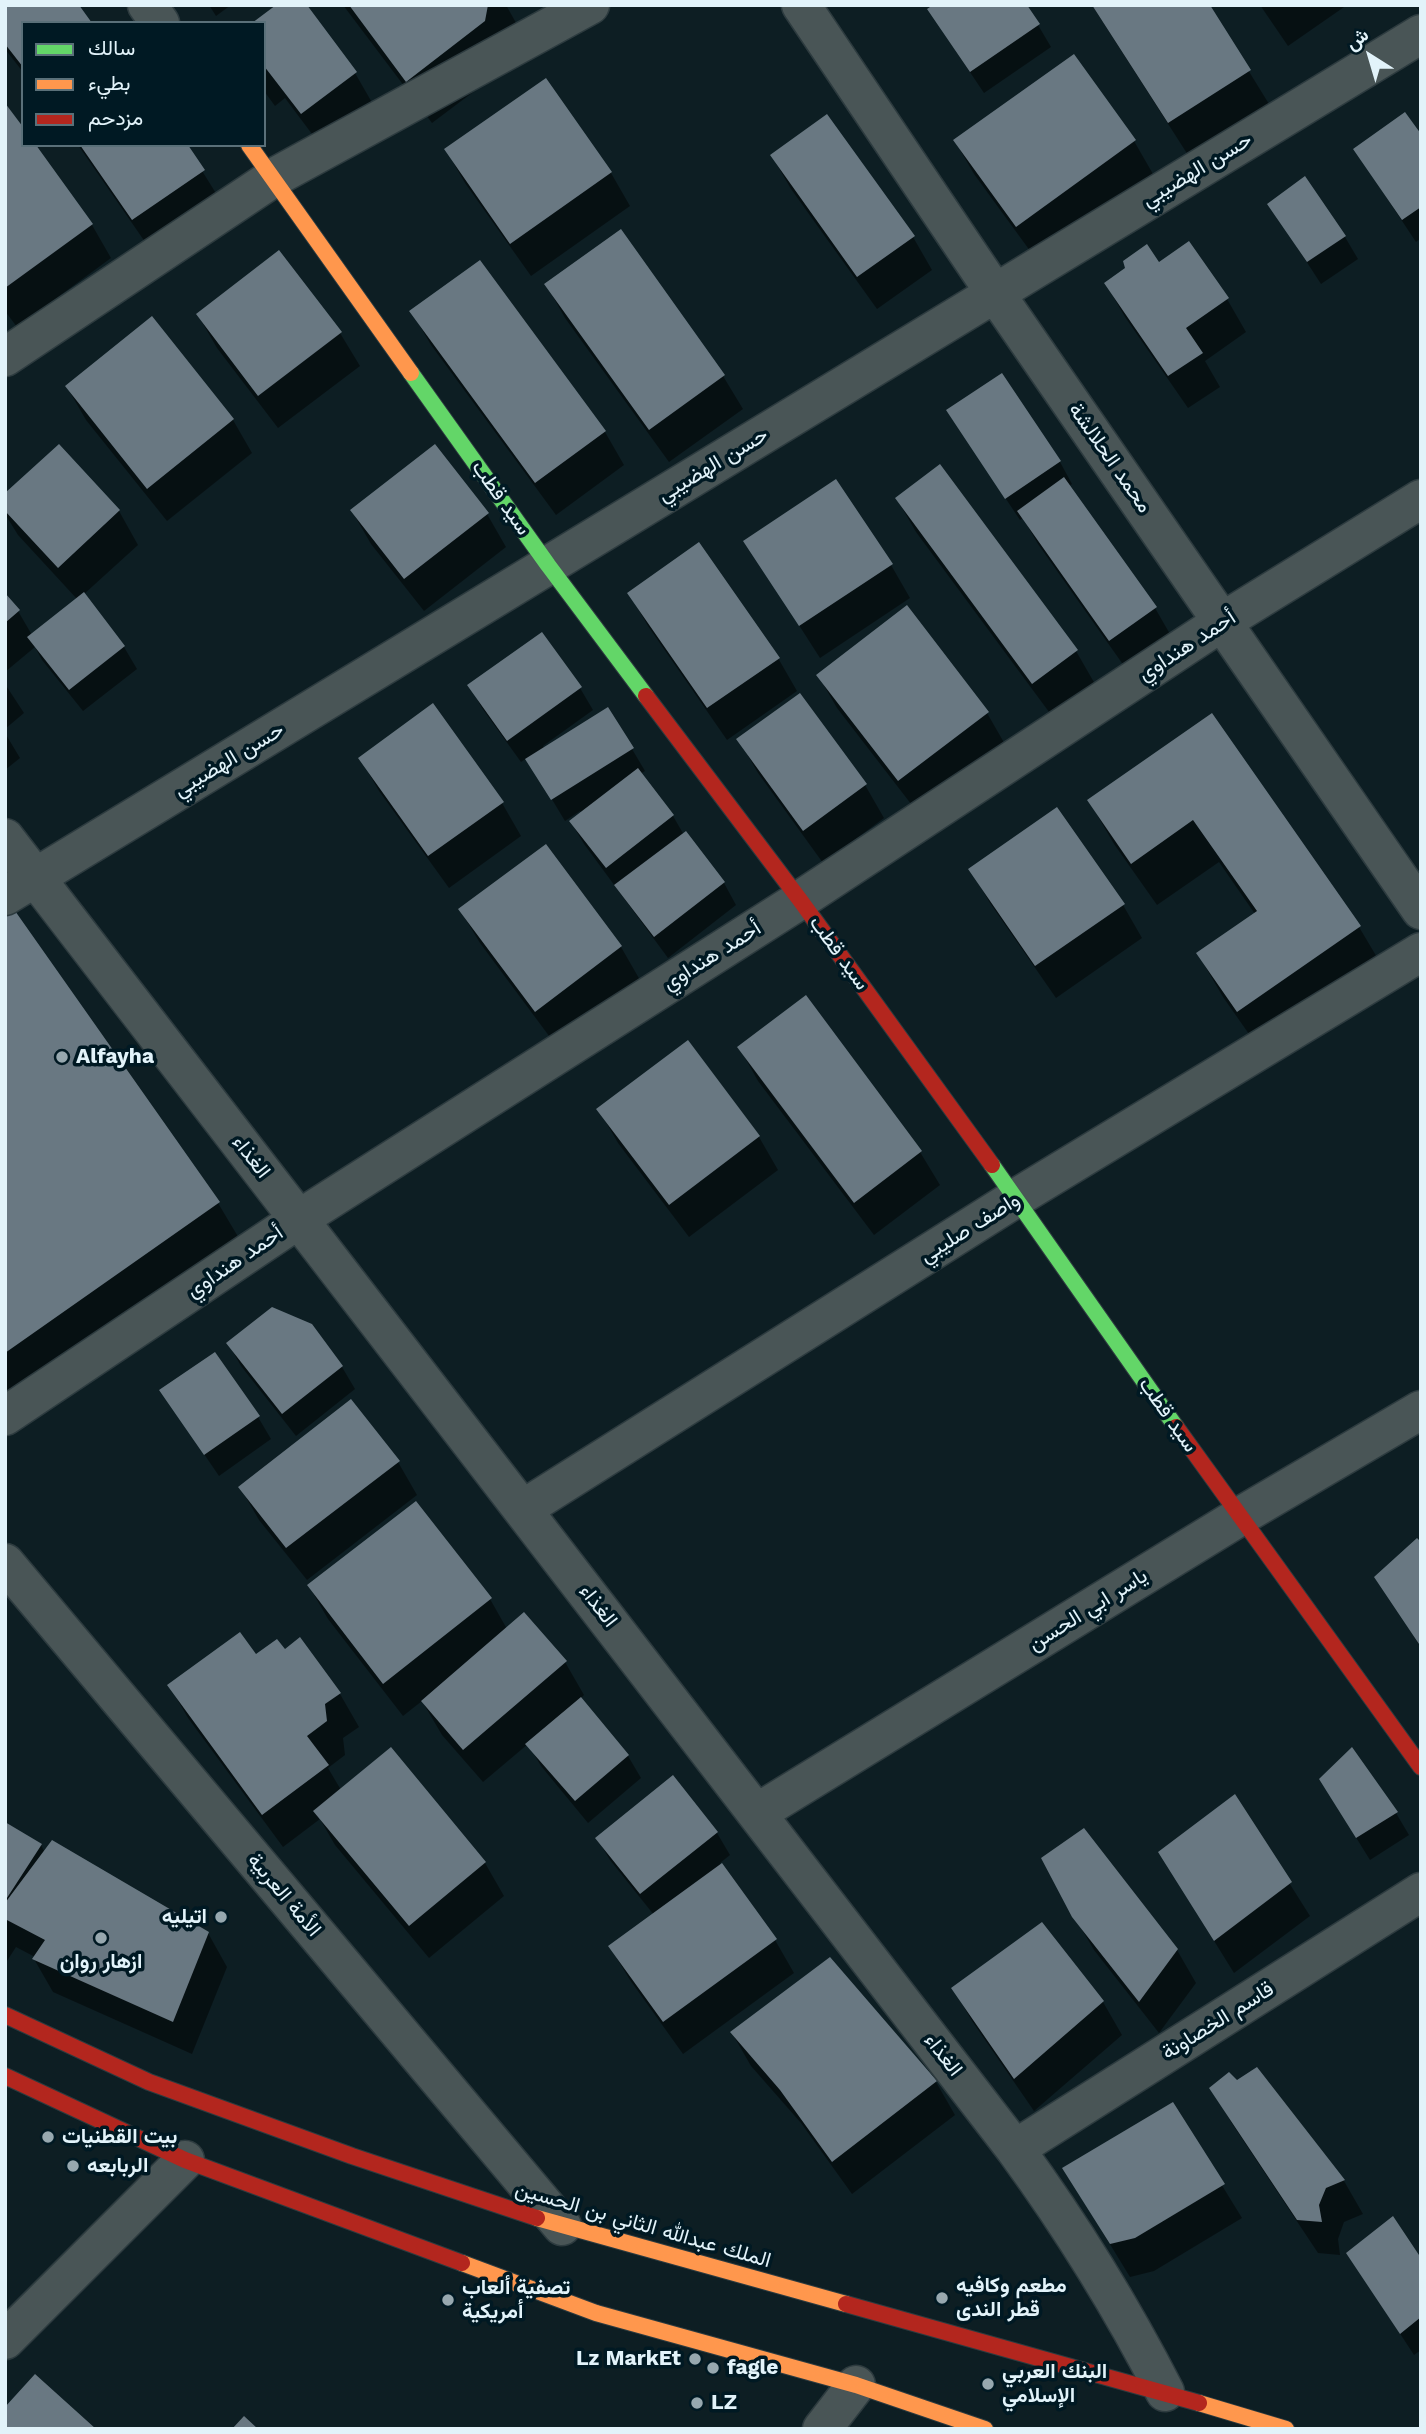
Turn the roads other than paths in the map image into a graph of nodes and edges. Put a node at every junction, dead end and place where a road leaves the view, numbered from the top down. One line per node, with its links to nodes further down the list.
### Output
1 (147, 5): 4 (street)
2 (590, 5): 7 (street)
3 (801, 5): 8 (street, محمد الحلالشة)
4 (159, 21)
5 (1421, 34): 8 (street, حسن الهضيبي)
6 (250, 147): 7 (main road, سيد قطب)
7 (273, 178): 9 (street); 11 (main road, سيد قطب)
8 (995, 293): 11 (street, حسن الهضيبي); 12 (street, محمد الحلالشة)
9 (5, 357)
10 (1421, 499): 12 (street, أحمد هنداوي)
11 (548, 565): 14 (street, حسن الهضيبي); 15 (main road, سيد قطب)
12 (1222, 622): 15 (street, أحمد هنداوي); 16 (street, محمد الحلالشة)
13 (5, 838): 14 (street, الغذاء)
14 (20, 887): 19 (street, الغذاء)
15 (800, 900): 18 (main road, سيد قطب); 19 (street, أحمد هنداوي)
16 (1421, 910)
17 (1421, 952): 18 (street, واصف صليبي)
18 (1016, 1198): 22 (street, واصف صليبي); 23 (main road, سيد قطب)
19 (299, 1219): 21 (street, أحمد هنداوي); 22 (street, الغذاء)
20 (1421, 1410): 23 (street, ياسر ابي الحسن)
21 (5, 1416)
22 (523, 1509): 26 (street, الغذاء)
23 (1239, 1517): 25 (main road, سيد قطب); 26 (street, ياسر ابي الحسن)
24 (5, 1563): 32 (street, الأمة العربية)
25 (1421, 1768)
26 (757, 1813): 30 (street, الغذاء)
27 (1421, 1892): 30 (street, قاسم الخصاونة)
28 (5, 2015): 32 (main road, الملك عبدالله الثاني بن الحسين)
29 (5, 2076): 31 (main road)
30 (1016, 2149): 35 (street, الغذاء)
31 (185, 2160): 33 (street); 34 (main road)
32 (562, 2226): 35 (main road, الملك عبدالله الثاني بن الحسين)
33 (5, 2340)
34 (856, 2385): 36 (street); 37 (main road)
35 (1165, 2392): 38 (main road, الملك عبدالله الثاني بن الحسين)
36 (822, 2429)
37 (985, 2429)
38 (1286, 2429)

